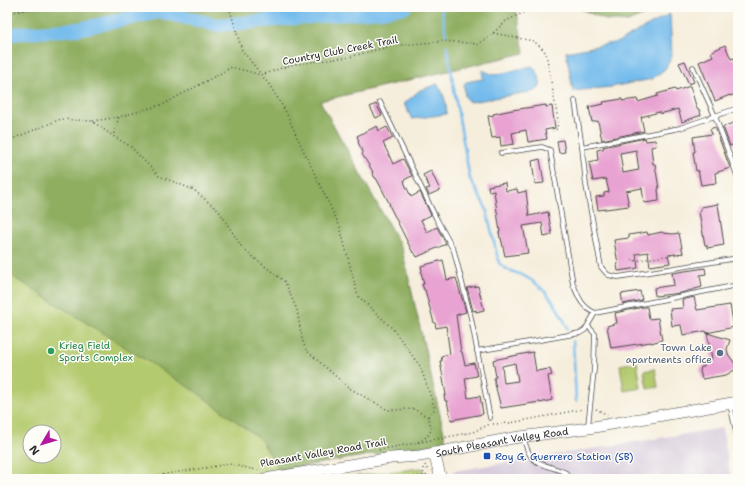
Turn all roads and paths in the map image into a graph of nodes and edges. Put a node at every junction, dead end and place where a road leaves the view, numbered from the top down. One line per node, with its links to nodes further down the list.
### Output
1 (58, 7): 4 (path)
2 (229, 7): 7 (path)
3 (534, 7): 5 (path, Country Club Creek Trail)
4 (7, 14)
5 (493, 33): 7 (path, Country Club Creek Trail); 14 (path)
6 (693, 67): 11 (lane)
7 (261, 75): 12 (path); 29 (path)
8 (575, 101): 17 (lane)
9 (380, 102): 26 (lane)
10 (738, 108): 11 (lane)
11 (715, 116): 17 (lane); 19 (lane)
12 (119, 117): 13 (path); 15 (path)
13 (92, 121): 15 (path); 16 (path)
14 (553, 130)
15 (113, 136): 29 (path)
16 (7, 141)
17 (582, 147): 21 (lane)
18 (501, 153): 24 (lane)
19 (738, 178)
20 (686, 252): 22 (path)
21 (738, 258)
22 (632, 259)
23 (738, 285): 24 (lane)
24 (595, 312): 25 (lane)
25 (588, 326): 26 (lane); 28 (lane)
26 (477, 351): 30 (lane)
27 (734, 403): 31 (main road, South Pleasant Valley Road); 33 (lane)
28 (590, 408): 31 (lane); 34 (path, Pleasant Valley Road Trail)
29 (428, 418): 34 (path)
30 (490, 418)
31 (588, 428): 32 (main road, South Pleasant Valley Road)
32 (522, 437): 36 (main road, South Pleasant Valley Road); 44 (lane)
33 (738, 437)
34 (418, 442): 35 (path, Pleasant Valley Road Trail)
35 (380, 450)
36 (434, 453): 38 (main road, South Pleasant Valley Road); 43 (main road)
37 (423, 468): 40 (path)
38 (264, 475): 41 (path, Pleasant Valley Road Trail)
39 (430, 475): 40 (path)
40 (424, 478): 42 (path)
41 (135, 479)
42 (354, 479)
43 (441, 479)
44 (568, 479)

